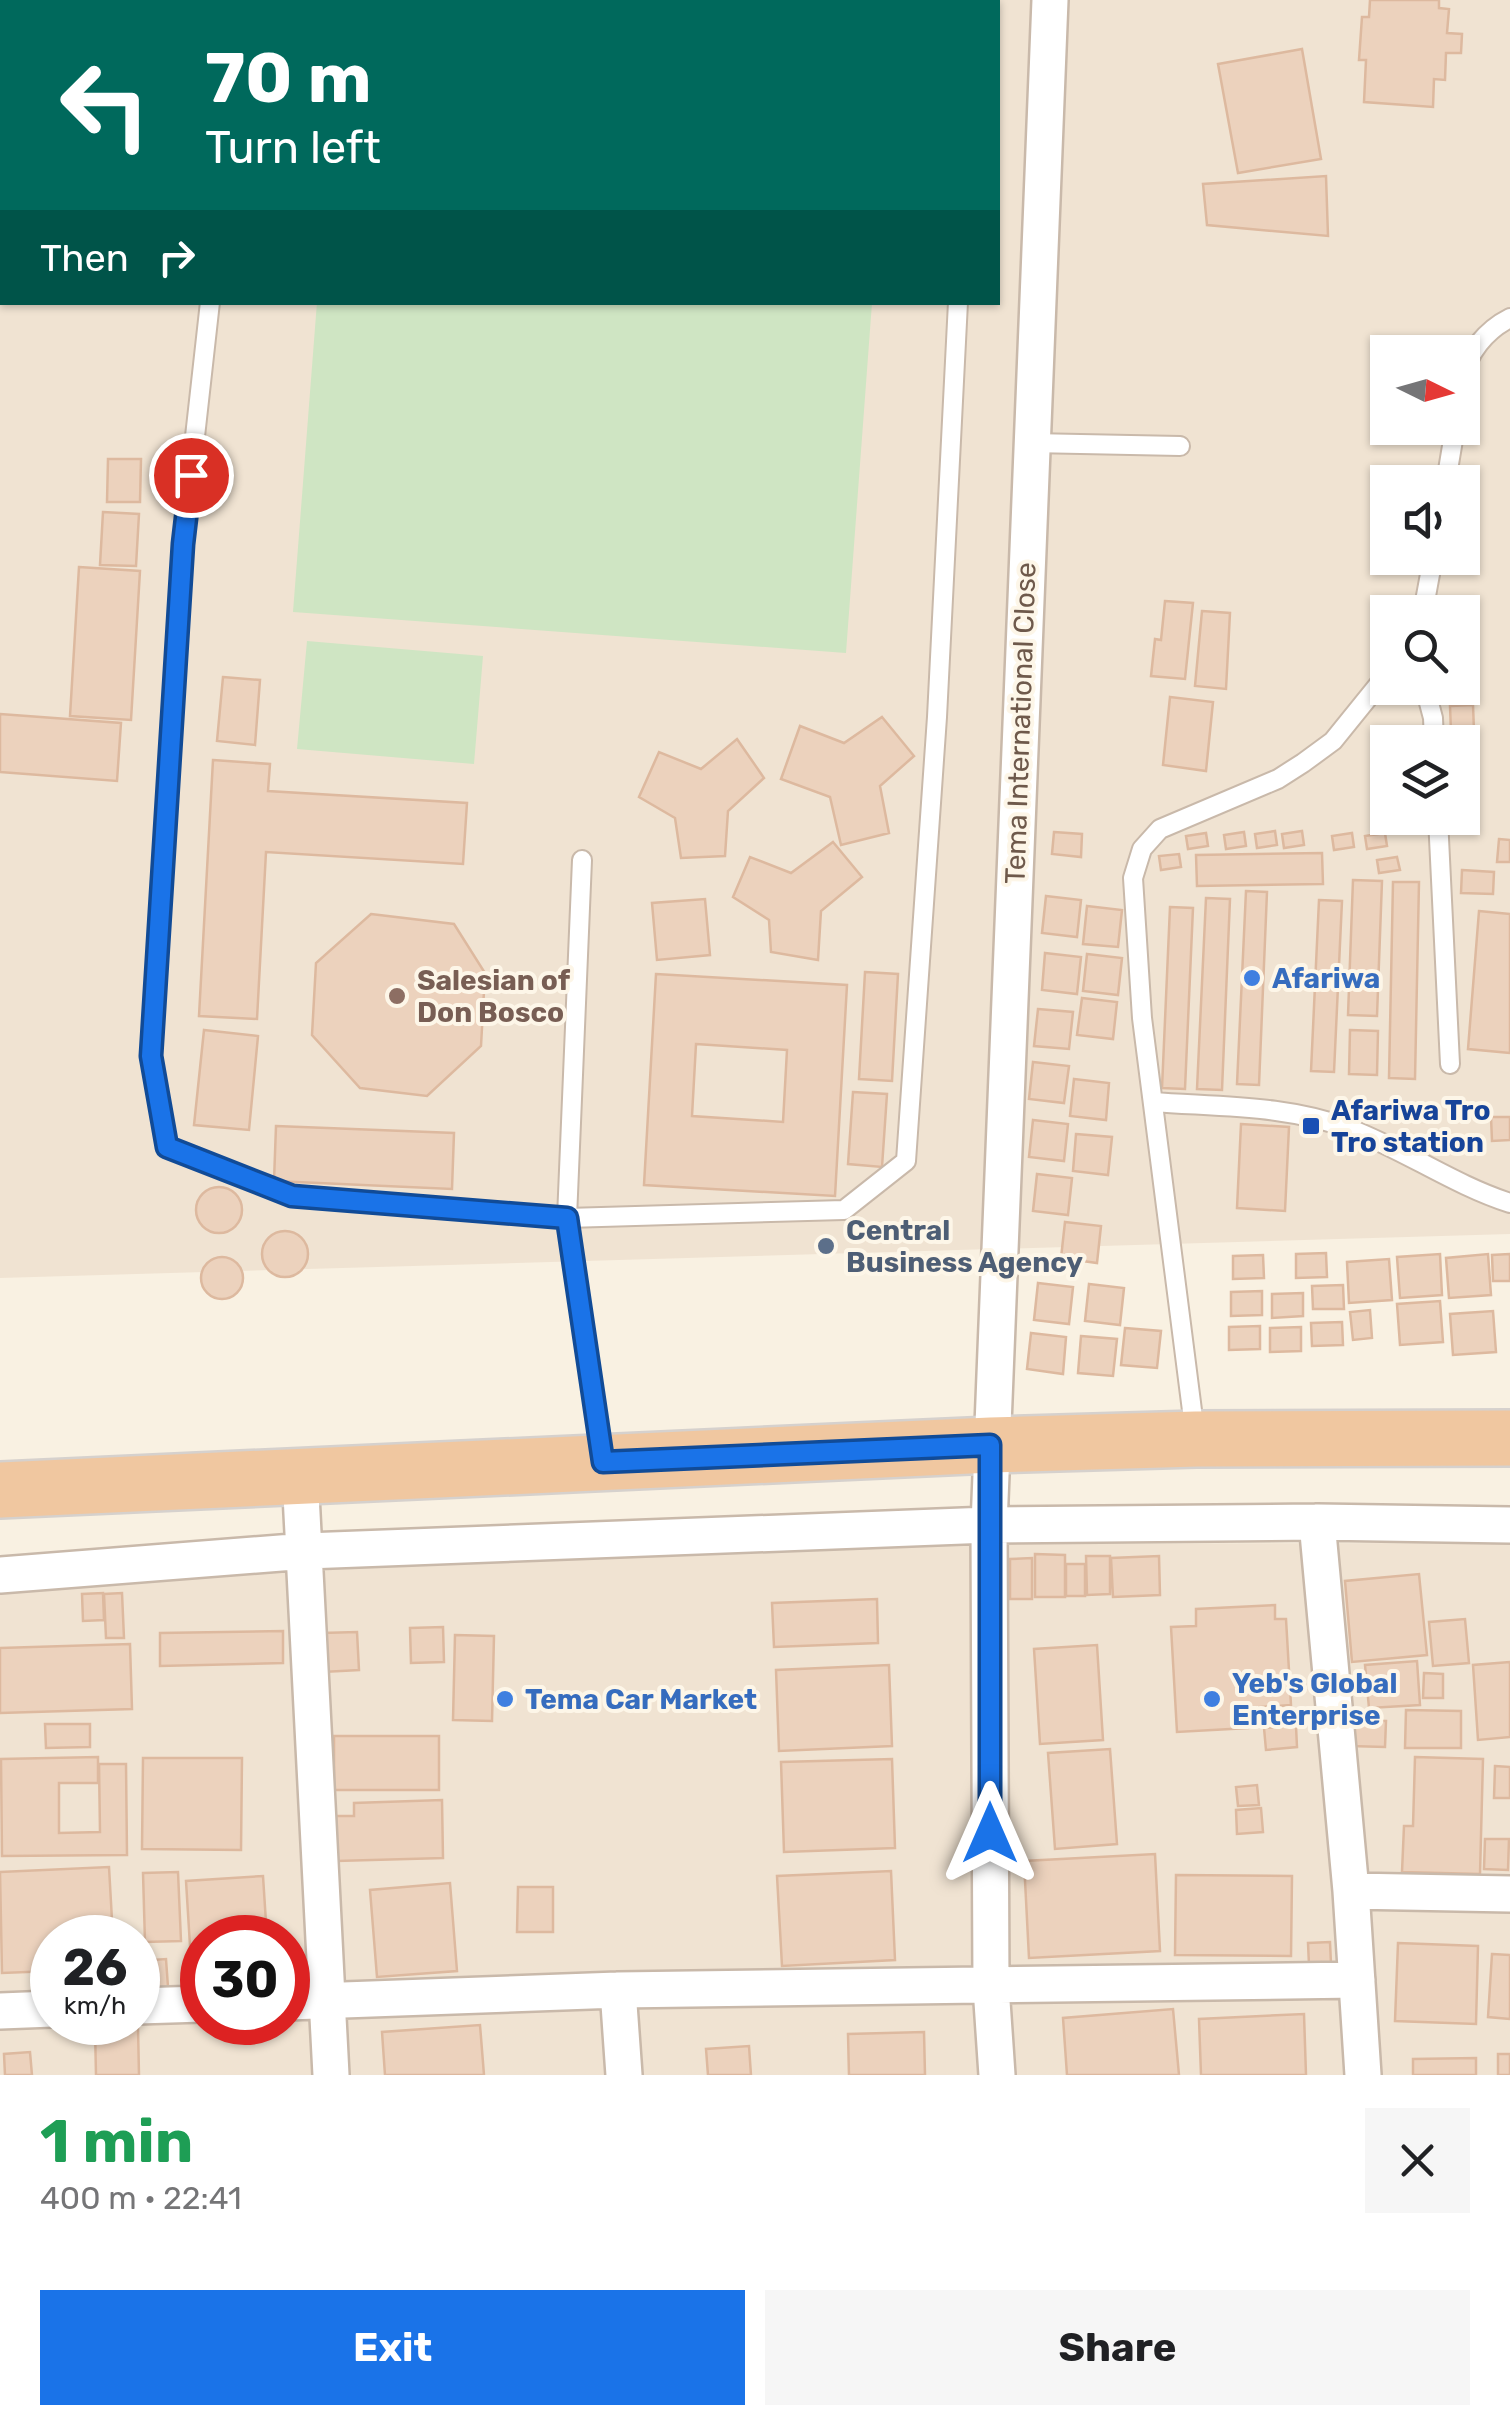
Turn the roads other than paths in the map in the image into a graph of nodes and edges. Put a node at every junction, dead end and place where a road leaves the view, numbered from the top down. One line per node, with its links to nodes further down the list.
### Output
1 (1050, 0): 6 (street, Tema International Close)
2 (210, 305): 14 (lane)
3 (958, 305): 14 (lane)
4 (1510, 318): 5 (lane)
5 (1480, 342)
6 (1031, 444): 7 (lane); 17 (street, Tema International Close)
7 (1180, 446)
8 (1370, 695): 12 (lane)
9 (1439, 835): 11 (lane)
10 (582, 860): 14 (lane)
11 (1450, 1064)
12 (1154, 1102): 13 (lane); 16 (lane)
13 (1510, 1203)
14 (567, 1218): 18 (lane)
15 (1510, 1438): 16 (highway)
16 (1196, 1440): 17 (highway)
17 (990, 1445): 18 (highway); 23 (street, Tema International Close)
18 (603, 1462): 19 (highway)
19 (300, 1475): 20 (highway); 24 (street)
20 (0, 1490)
21 (1317, 1522): 22 (street); 23 (street); 26 (street)
22 (1510, 1525)
23 (989, 1526): 24 (street); 29 (street, Tema International Close)
24 (306, 1551): 25 (street); 31 (street)
25 (0, 1574)
26 (1351, 1891): 27 (street); 28 (street)
27 (1510, 1894)
28 (1356, 1980): 29 (street); 38 (street)
29 (991, 1987): 30 (street); 37 (street, Tema International Close)
30 (618, 1990): 31 (street); 36 (street)
31 (327, 2000): 32 (street); 35 (street)
32 (310, 2001)
33 (30, 2010): 34 (street)
34 (0, 2011)
35 (331, 2075)
36 (624, 2075)
37 (997, 2075)
38 (1364, 2075)

